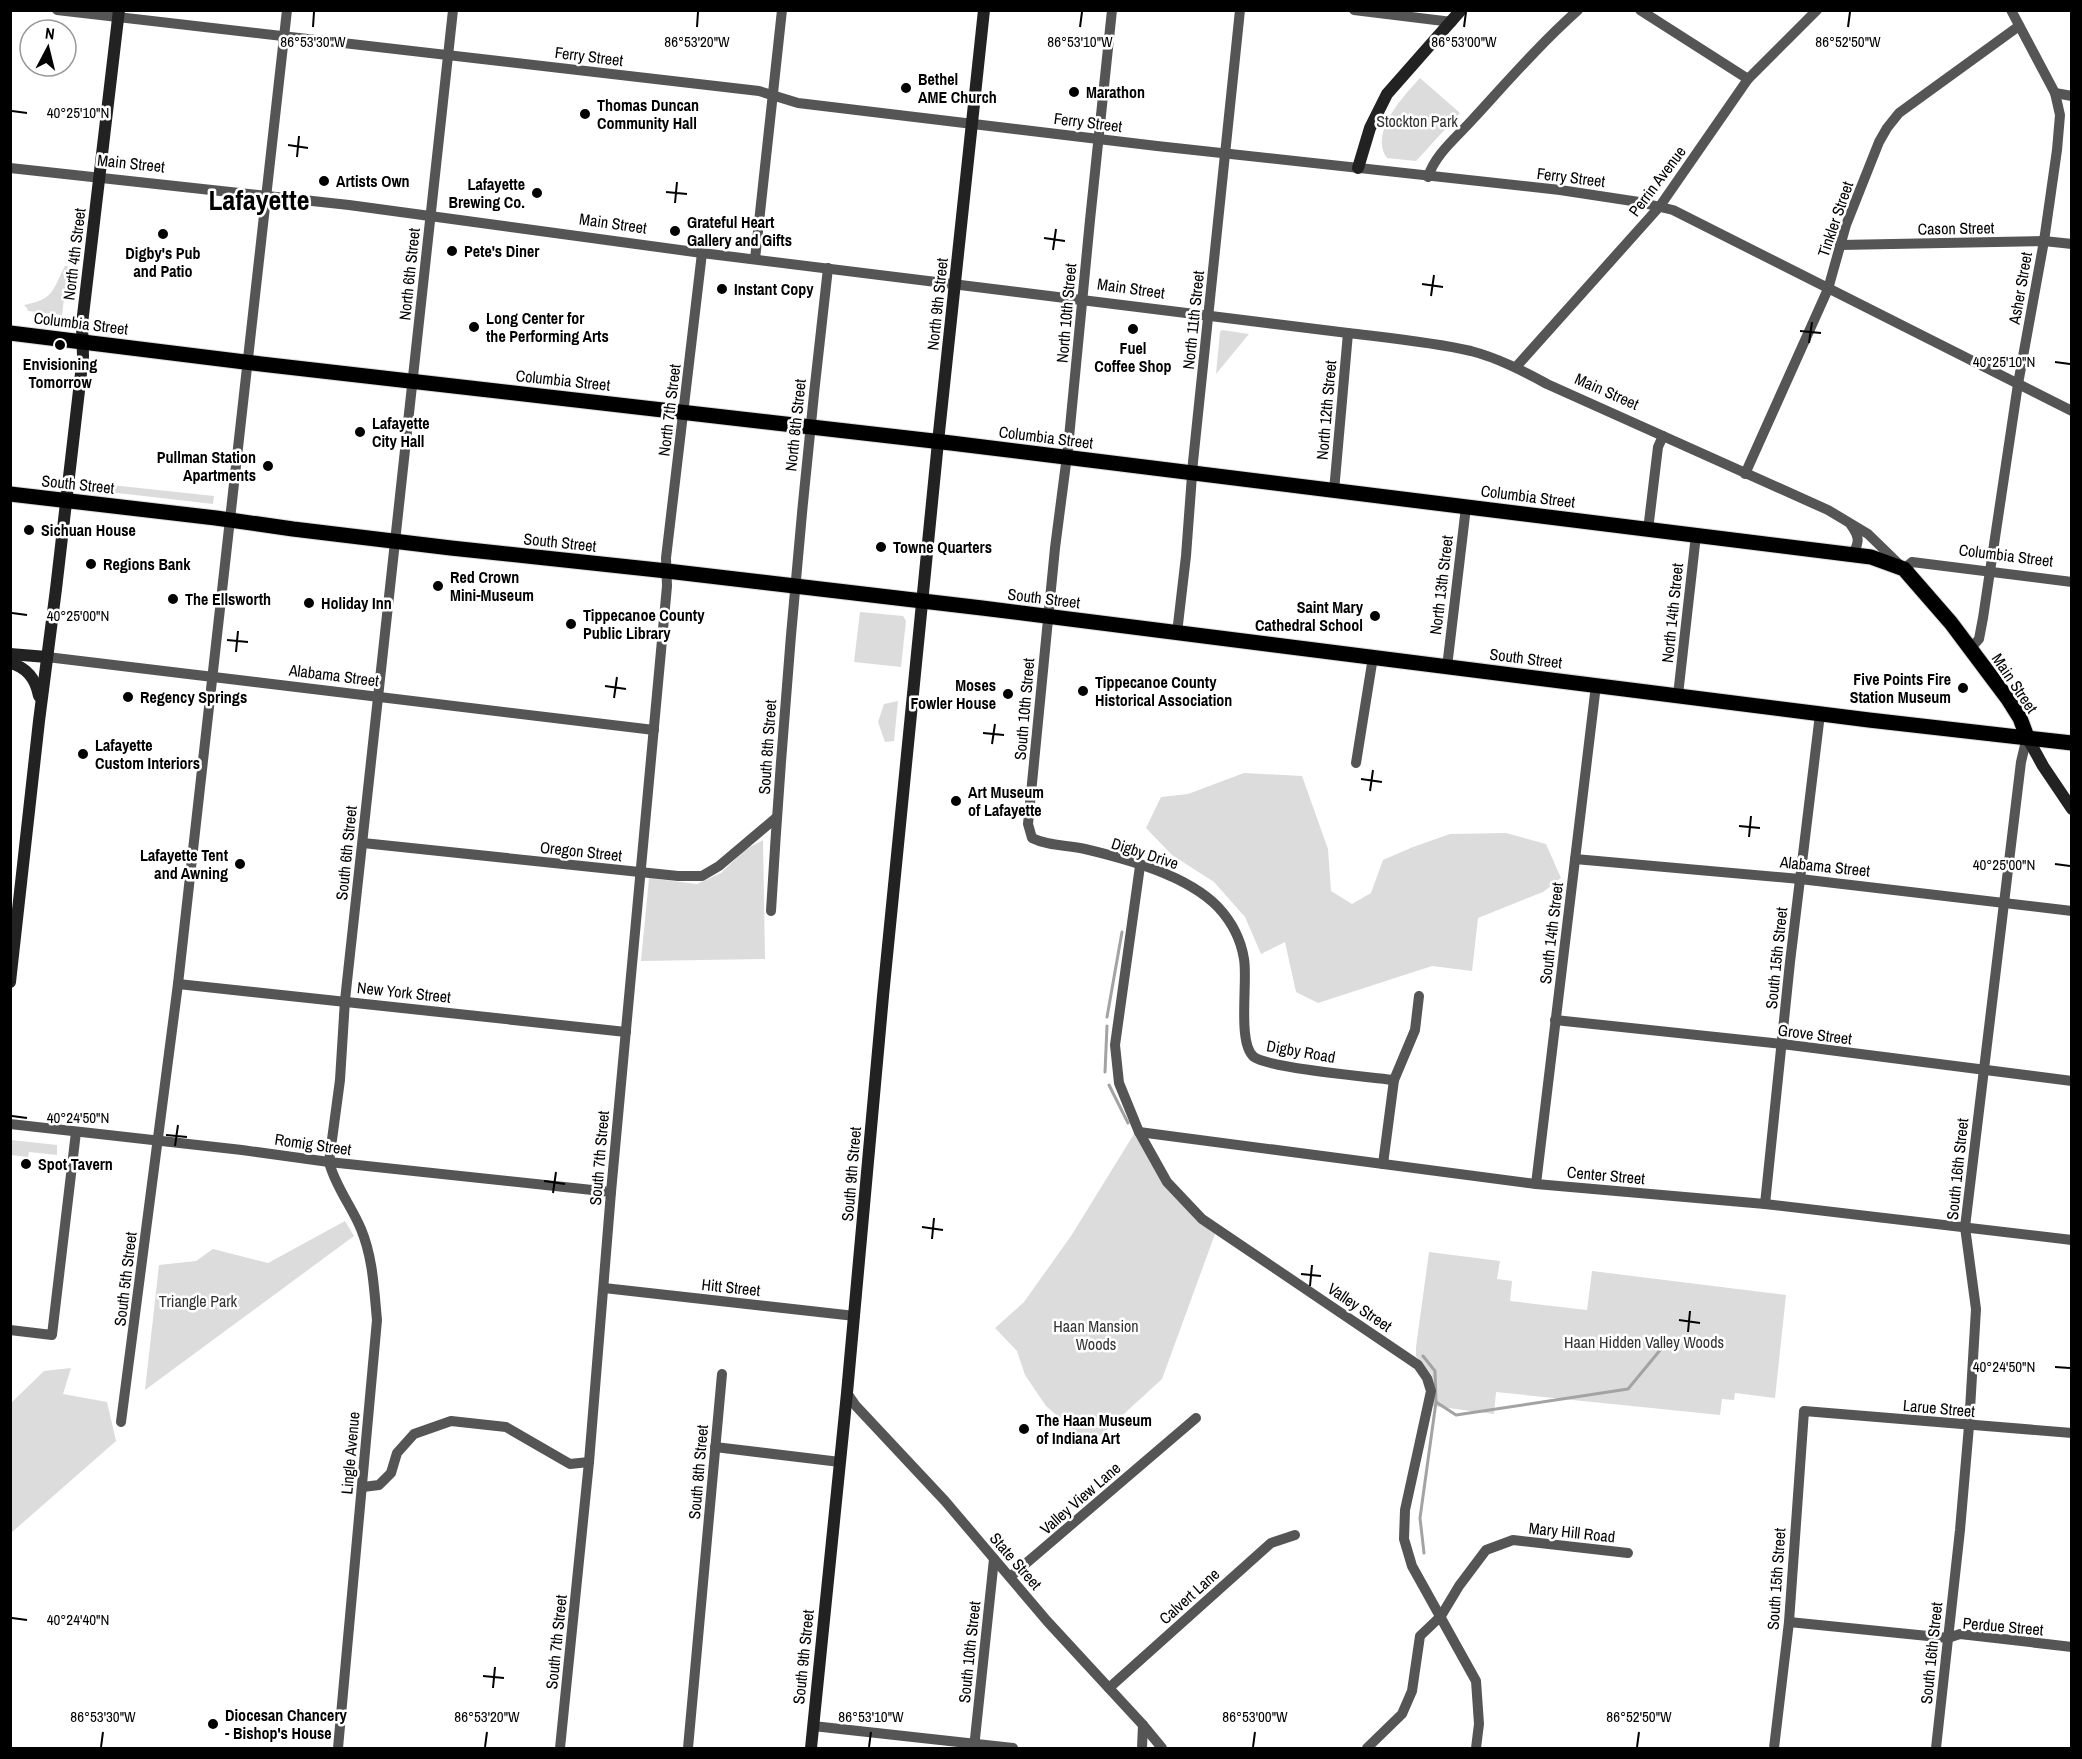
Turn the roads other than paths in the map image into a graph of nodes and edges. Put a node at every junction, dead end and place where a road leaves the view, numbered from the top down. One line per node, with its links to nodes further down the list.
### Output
1 (57, 10): 15 (street, Ferry Street)
2 (287, 10): 18 (street, South 5th Street)
3 (453, 10): 19 (street, North 6th Street)
4 (782, 10): 22 (street)
5 (984, 10): 24 (street, North 9th Street)
6 (1112, 10): 25 (street, North 10th Street)
7 (1240, 10): 26 (street, North 11th Street)
8 (1354, 10): 14 (street)
9 (1461, 10): 16 (street)
10 (1578, 10): 29 (street)
11 (1640, 10): 20 (street)
12 (1817, 10): 20 (street, Perrin Avenue)
13 (2011, 10): 17 (street, Asher Street)
14 (1370, 11): 16 (street)
15 (119, 14): 18 (street, Ferry Street); 30 (street, North 4th Street)
16 (1452, 22): 28 (street)
17 (2019, 26): 21 (street, Asher Street); 36 (street, Tinkler Street)
18 (283, 36): 19 (street, Ferry Street); 31 (street, South 5th Street)
19 (448, 55): 22 (street, Ferry Street); 33 (street, North 6th Street)
20 (1748, 79): 32 (street, Perrin Avenue)
21 (2055, 93): 23 (street); 34 (street, Asher Street)
22 (772, 95): 24 (street, Ferry Street); 38 (street)
23 (2072, 96)
24 (971, 123): 25 (street, Ferry Street); 40 (street, North 9th Street)
25 (1098, 139): 26 (street, Ferry Street); 42 (street, North 10th Street)
26 (1225, 153): 28 (street, Ferry Street); 43 (street, North 11th Street)
27 (10, 168): 30 (street, Main Street)
28 (1358, 168): 29 (street, Ferry Street)
29 (1428, 177): 32 (street, Ferry Street)
30 (100, 178): 31 (street, Main Street); 46 (street, North 4th Street)
31 (265, 195): 33 (street, Main Street); 47 (street, South 5th Street)
32 (1660, 206): 41 (street, Ferry Street); 48 (street, Perrin Avenue)
33 (430, 215): 37 (street, Main Street); 49 (street, North 6th Street)
34 (2044, 242): 35 (street, Cason Street); 36 (street, Cason Street); 50 (street, Asher Street)
35 (2072, 244)
36 (1840, 245): 41 (street, Tinkler Street)
37 (702, 253): 38 (street, Main Street); 51 (street, North 7th Street)
38 (755, 259): 39 (street, Main Street)
39 (828, 268): 40 (street, Main Street); 53 (street, North 8th Street)
40 (956, 284): 42 (street, Main Street); 55 (street, North 9th Street)
41 (1828, 289): 50 (street, Ferry Street); 58 (street, Tinkler Street)
42 (1082, 300): 43 (street, Main Street); 56 (street, North 10th Street)
43 (1208, 316): 45 (street, Main Street); 57 (street, North 11th Street)
44 (10, 333): 46 (main road, Columbia Street)
45 (1348, 333): 48 (street, Main Street); 59 (street, North 12th Street)
46 (82, 342): 47 (main road, Columbia Street); 61 (street, North 4th Street)
47 (247, 362): 49 (main road, Columbia Street); 63 (street, South 5th Street)
48 (1516, 367): 54 (street, Main Street)
49 (412, 381): 51 (main road, Columbia Street); 67 (street, North 6th Street)
50 (2018, 384): 52 (street, Ferry Street); 71 (street, Asher Street)
51 (684, 411): 53 (main road, Columbia Street); 70 (street, North 7th Street)
52 (2072, 411)
53 (811, 427): 55 (main road, Columbia Street); 73 (street, North 8th Street)
54 (1663, 436): 58 (street, Main Street); 65 (street)
55 (938, 441): 56 (main road, Columbia Street); 74 (street, North 9th Street)
56 (1067, 458): 57 (main road, Columbia Street); 75 (street, North 10th Street)
57 (1192, 473): 59 (main road, Columbia Street); 76 (street, North 11th Street)
58 (1745, 474): 64 (street, Main Street)
59 (1334, 490): 62 (main road, Columbia Street)
60 (10, 494): 61 (main road, South Street)
61 (66, 501): 63 (main road, South Street); 79 (street, North 4th Street)
62 (1466, 507): 65 (main road, Columbia Street); 82 (street, North 13th Street)
63 (229, 519): 67 (main road, South Street); 83 (street, South 5th Street)
64 (1851, 525): 68 (street); 69 (street, Main Street)
65 (1648, 530): 66 (main road, Columbia Street)
66 (1696, 535): 68 (main road, Columbia Street); 85 (street, North 14th Street)
67 (396, 541): 70 (main road, South Street); 86 (street, South 6th Street)
68 (1853, 553): 69 (main road, Columbia Street)
69 (1904, 569): 71 (street, Columbia Street); 77 (main road, Main Street)
70 (667, 571): 73 (main road, South Street); 89 (street, South 7th Street)
71 (1990, 572): 72 (street, Columbia Street); 77 (street, Asher Street)
72 (2072, 582)
73 (795, 586): 74 (main road, South Street); 94 (street, South 8th Street)
74 (924, 602): 75 (main road, South Street); 127 (street, South 9th Street)
75 (1048, 617): 76 (main road, South Street); 95 (street, South 10th Street)
76 (1178, 633): 80 (main road, South Street)
77 (1970, 649): 90 (main road, Main Street)
78 (10, 654): 79 (street, Alabama Street)
79 (47, 657): 83 (street, Alabama Street); 87 (street, North 4th Street)
80 (1373, 657): 82 (main road, South Street); 92 (street)
81 (10, 663): 87 (street)
82 (1447, 667): 84 (main road, South Street)
83 (213, 677): 86 (street, Alabama Street); 106 (street, South 5th Street)
84 (1596, 685): 85 (main road, South Street); 97 (street, South 14th Street)
85 (1678, 695): 88 (main road, South Street)
86 (378, 697): 89 (street, Alabama Street); 96 (street, South 6th Street)
87 (40, 707): 105 (street, North 4th Street)
88 (1820, 714): 90 (main road, South Street); 100 (street, South 15th Street)
89 (654, 730): 99 (street, South 7th Street)
90 (2027, 738): 91 (main road, South Street); 93 (street, Main Street); 101 (street, South 16th Street)
91 (2072, 743)
92 (1356, 763)
93 (2072, 809)
94 (777, 818): 99 (street, Oregon Street); 102 (street, South 8th Street)
95 (1032, 838): 98 (street, Digby Drive)
96 (363, 843): 99 (street, Oregon Street); 108 (street, South 6th Street)
97 (1575, 859): 100 (street, Alabama Street); 109 (street, South 14th Street)
98 (1140, 866): 104 (street, Digby Drive); 117 (street, Valley Street)
99 (641, 872): 110 (street, South 7th Street)
100 (1800, 879): 101 (street, Alabama Street); 111 (street, South 15th Street)
101 (2003, 903): 103 (street, Alabama Street); 112 (street, South 16th Street)
102 (771, 911)
103 (2072, 911)
104 (1232, 926): 113 (street, Digby Road)
105 (10, 982)
106 (178, 984): 108 (street, New York Street); 118 (street, South 5th Street)
107 (1419, 996): 113 (street)
108 (345, 1000): 110 (street, New York Street); 120 (street, South 6th Street)
109 (1555, 1020): 111 (street, Grove Street); 121 (street, South 14th Street)
110 (626, 1032): 122 (street, South 7th Street)
111 (1782, 1044): 112 (street, Grove Street); 123 (street, South 15th Street)
112 (1983, 1070): 114 (street, Grove Street); 124 (street, South 16th Street)
113 (1394, 1080): 119 (street)
114 (2072, 1081)
115 (10, 1124): 116 (street, Romig Street)
116 (76, 1132): 118 (street, Romig Street); 128 (street)
117 (1139, 1132): 119 (street, Center Street); 144 (street, Valley Street)
118 (157, 1140): 120 (street, Romig Street); 133 (street, South 5th Street)
119 (1383, 1164): 121 (street, Center Street)
120 (330, 1165): 122 (street, Romig Street); 139 (street, Lingle Avenue)
121 (1536, 1184): 123 (street, Center Street)
122 (611, 1192): 126 (street, South 7th Street)
123 (1765, 1204): 124 (street, Center Street)
124 (1965, 1227): 125 (street, Center Street); 134 (street, South 16th Street)
125 (2072, 1240)
126 (604, 1288): 127 (street, Hitt Street); 137 (street, South 7th Street)
127 (855, 1316): 130 (street, South 9th Street)
128 (10, 1330)
129 (722, 1374): 136 (street, South 8th Street)
130 (847, 1394): 138 (street, South 9th Street); 142 (street, State Street)
131 (1804, 1411): 134 (street, Larue Street); 145 (street, South 15th Street)
132 (1196, 1418): 143 (street, Valley View Lane)
133 (121, 1422)
134 (1969, 1426): 135 (street, Larue Street); 146 (street, South 16th Street)
135 (2072, 1433)
136 (715, 1447): 138 (street); 154 (street, South 8th Street)
137 (589, 1462): 139 (street); 153 (street, South 7th Street)
138 (840, 1462): 150 (street, South 9th Street)
139 (363, 1486): 152 (street, Lingle Avenue)
140 (1295, 1535): 148 (street, Calvert Lane)
141 (1628, 1553): 144 (street, Mary Hill Road)
142 (994, 1559): 143 (street, State Street); 151 (street, South 10th Street)
143 (1011, 1577): 148 (street, State Street)
144 (1441, 1616): 159 (street, Mary Hill Road); 160 (street, Valley Street)
145 (1789, 1622): 146 (street, Perdue Street); 161 (street, South 15th Street)
146 (1948, 1638): 147 (street, Perdue Street); 162 (street, South 16th Street)
147 (2072, 1647)
148 (1109, 1688): 149 (street, State Street)
149 (1143, 1725): 157 (street); 158 (street, State Street)
150 (813, 1726): 151 (street); 155 (street, South 9th Street)
151 (974, 1746): 156 (street)
152 (338, 1749)
153 (560, 1749)
154 (688, 1749)
155 (811, 1749)
156 (1013, 1749)
157 (1142, 1749)
158 (1162, 1749)
159 (1367, 1749)
160 (1476, 1749)
161 (1774, 1749)
162 (1936, 1749)

